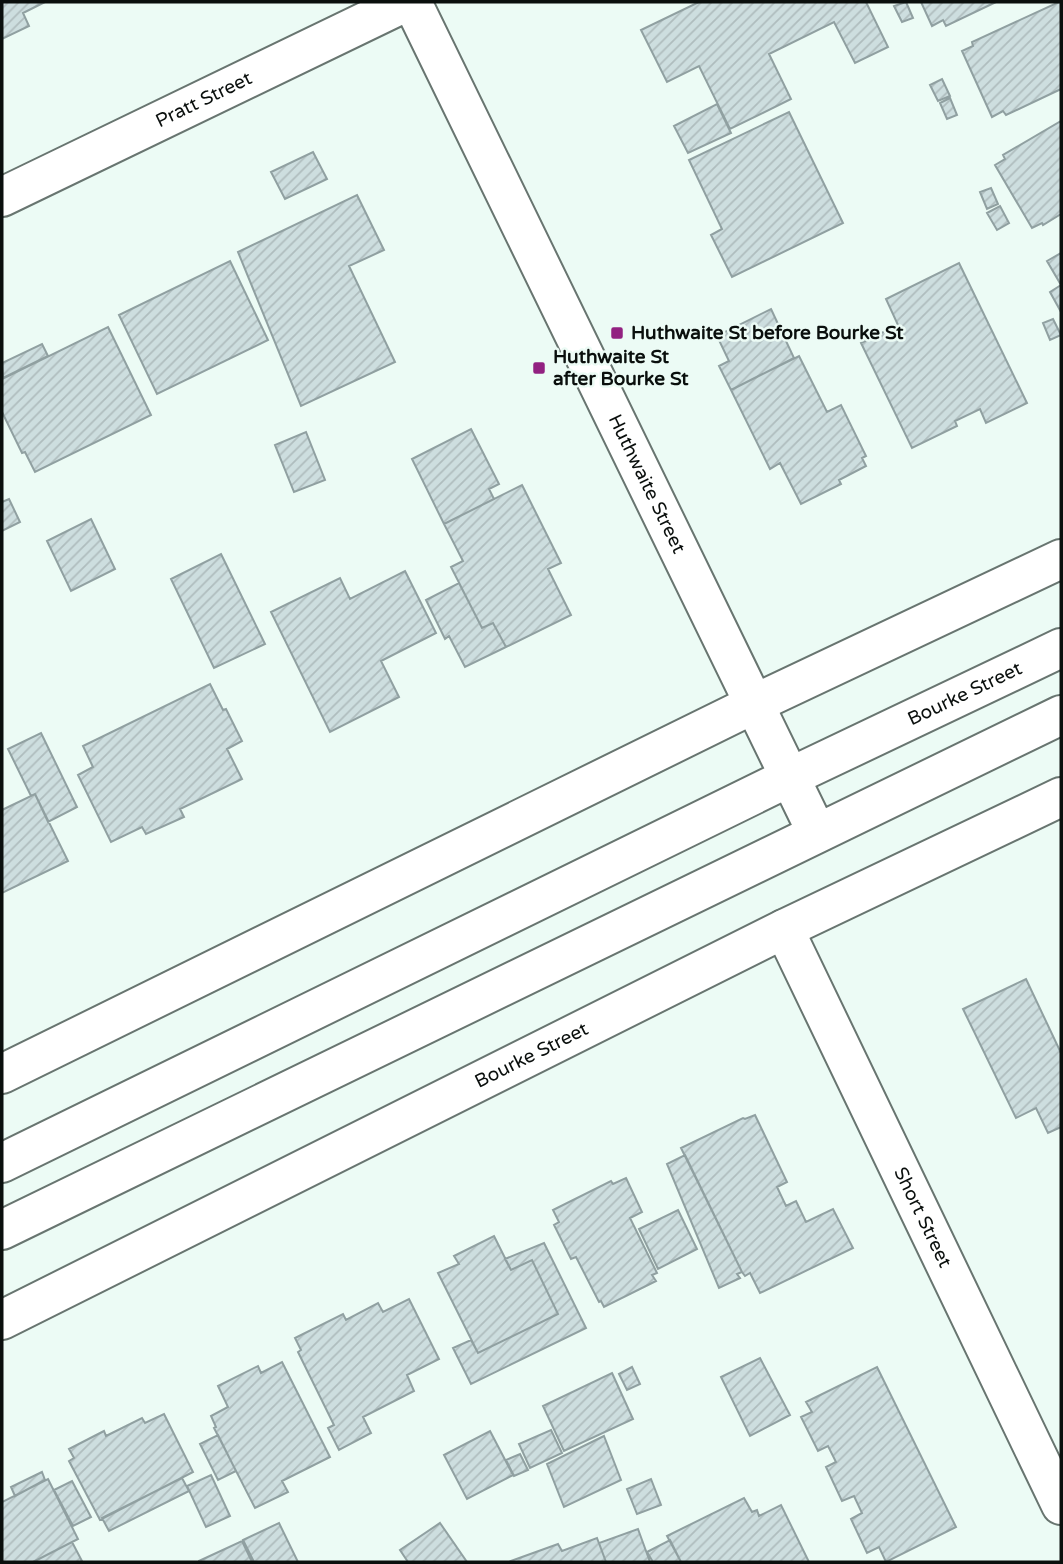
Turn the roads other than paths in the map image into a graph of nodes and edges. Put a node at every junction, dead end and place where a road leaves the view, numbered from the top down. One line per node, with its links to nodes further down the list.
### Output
1 (405, 2): 3 (street, Pratt Street)
2 (412, 2): 6 (street, Huthwaite Street)
3 (2, 197)
4 (1061, 559): 6 (street)
5 (1061, 648): 8 (street, Bourke Street)
6 (754, 704): 8 (street, Huthwaite Street); 12 (street)
7 (1061, 715): 10 (street)
8 (790, 778): 10 (street, Huthwaite Street); 13 (street, Bourke Street)
9 (1061, 797): 11 (street, Bourke Street)
10 (817, 832): 14 (street)
11 (784, 929): 15 (street, Bourke Street); 16 (street, Short Street)
12 (2, 1074)
13 (2, 1163)
14 (2, 1230)
15 (2, 1320)
16 (1061, 1505)

